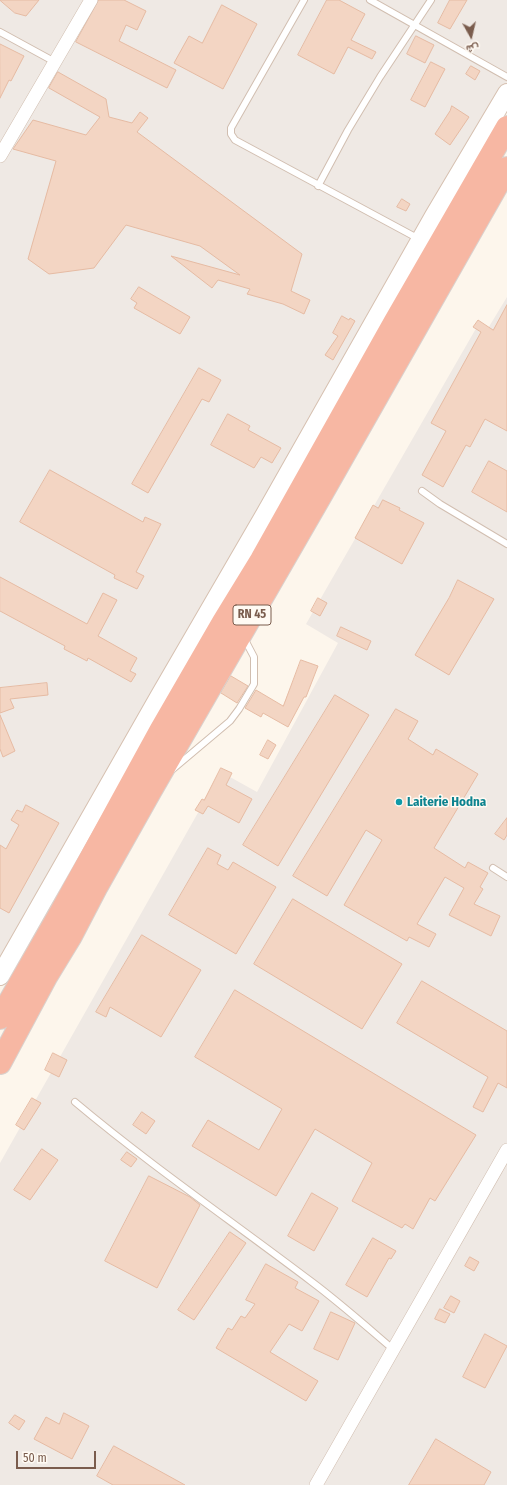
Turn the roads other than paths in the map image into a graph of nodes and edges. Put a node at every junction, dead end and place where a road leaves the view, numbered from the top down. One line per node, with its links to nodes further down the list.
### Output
1 (91, 0): 7 (street)
2 (304, 0): 13 (lane)
3 (370, 0): 5 (lane)
4 (431, 0): 5 (lane)
5 (415, 25): 8 (lane); 13 (lane)
6 (0, 32): 7 (lane)
7 (55, 62): 11 (street)
8 (507, 77)
9 (507, 93): 14 (main road)
10 (507, 126): 14 (highway, RN 45)
11 (0, 156)
12 (507, 168): 15 (highway, RN 45)
13 (318, 186): 14 (lane)
14 (430, 241): 15 (highway); 18 (highway, RN 45); 22 (main road)
15 (458, 254): 18 (highway, RN 45)
16 (422, 491): 17 (lane)
17 (507, 544)
18 (232, 627): 19 (highway, RN 45); 19 (lane)
19 (143, 784): 23 (highway, RN 45); 24 (highway, RN 45)
20 (493, 868): 21 (lane)
21 (507, 877)
22 (0, 976)
23 (0, 1018)
24 (0, 1063)
25 (75, 1102): 27 (lane)
26 (507, 1150): 27 (street)
27 (394, 1350): 28 (street)
28 (316, 1485)

